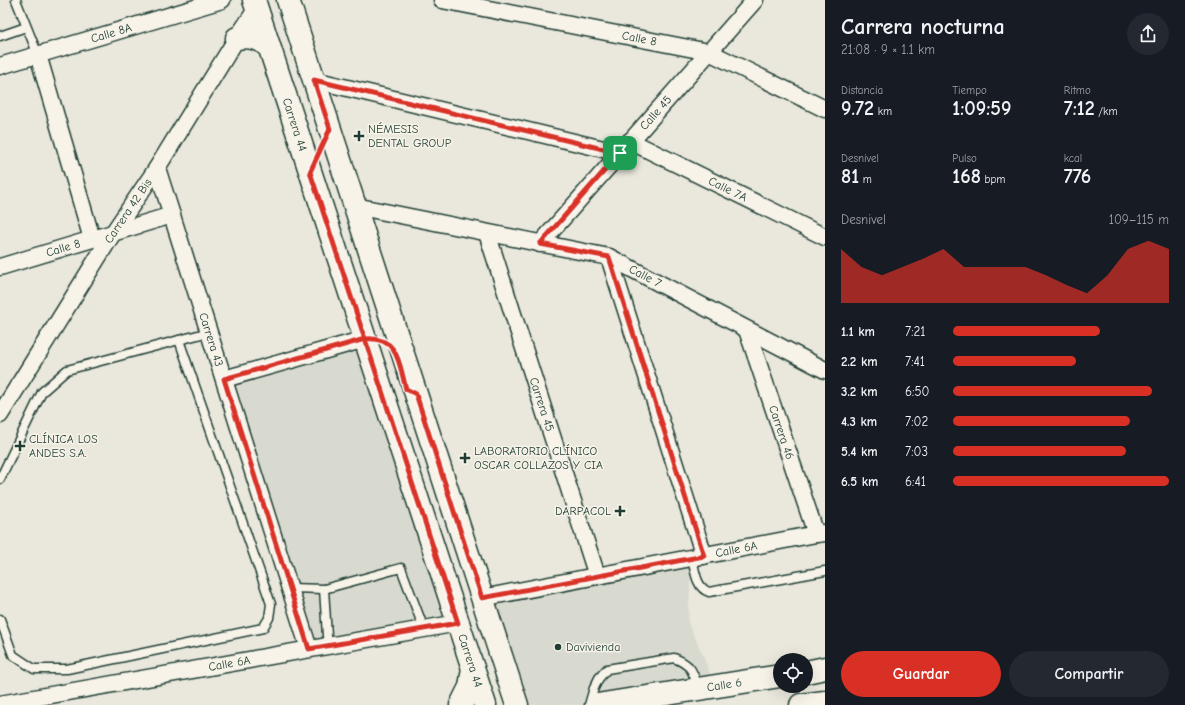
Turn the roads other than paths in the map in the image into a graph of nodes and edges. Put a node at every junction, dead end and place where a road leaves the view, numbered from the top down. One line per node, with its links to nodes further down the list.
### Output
1 (16, 0): 7 (lane)
2 (222, 0): 12 (street, Calle 8A)
3 (288, 0): 14 (main road)
4 (442, 0): 11 (street, Calle 8)
5 (755, 0): 11 (street, Calle 45)
6 (255, 4): 9 (street, Carrera 42 Bis); 10 (main road, Carrera 44)
7 (26, 27): 8 (lane); 12 (lane)
8 (0, 36)
9 (237, 38): 10 (main road); 18 (street, Carrera 42 Bis)
10 (269, 47): 19 (main road, Carrera 44)
11 (709, 52): 15 (street, Calle 8); 17 (street, Calle 45)
12 (38, 55): 13 (street, Calle 8A); 25 (street)
13 (0, 66)
14 (314, 80): 16 (main road); 17 (street, Calle 7A)
15 (825, 110)
16 (330, 129): 19 (main road); 20 (main road)
17 (625, 147): 24 (street, Calle 7A); 26 (street, Calle 45)
18 (157, 168): 21 (street, Carrera 43); 23 (street, Carrera 42 Bis)
19 (310, 172): 31 (main road, Carrera 44)
20 (355, 206): 22 (street, Calle 7); 35 (main road)
21 (172, 215): 23 (street, Calle 8); 30 (street, Carrera 43)
22 (487, 232): 26 (street, Calle 7); 41 (street, Carrera 45)
23 (113, 233): 25 (street, Calle 8); 36 (street, Carrera 42 Bis)
24 (825, 237)
25 (92, 239): 28 (street, Calle 8)
26 (540, 244): 27 (street, Calle 7)
27 (609, 257): 29 (street, Calle 7); 39 (street)
28 (0, 267)
29 (747, 330): 33 (street, Calle 7); 38 (street, Carrera 46)
30 (209, 332): 32 (lane); 34 (street, Carrera 43)
31 (365, 339): 34 (street); 35 (main road); 46 (main road, Carrera 44)
32 (179, 340): 37 (lane); 45 (lane)
33 (825, 370)
34 (224, 379): 42 (street, Carrera 43)
35 (416, 394): 44 (main road)
36 (0, 415)
37 (0, 479)
38 (820, 534): 39 (street, Calle 6A)
39 (698, 557): 40 (lane); 41 (street, Calle 6A)
40 (825, 571)
41 (597, 576): 44 (street, Calle 6A)
42 (290, 588): 43 (lane); 49 (street, Carrera 43)
43 (324, 589): 47 (lane); 48 (lane)
44 (482, 598): 59 (main road)
45 (0, 619)
46 (458, 623): 47 (street, Calle 6A); 50 (main road, Carrera 44)
47 (424, 629): 48 (street, Calle 6A)
48 (329, 646): 49 (street, Calle 6A)
49 (309, 649): 56 (street, Calle 6A)
50 (473, 668): 57 (main road); 58 (main road, Carrera 44)
51 (825, 668): 52 (main road)
52 (813, 671)
53 (773, 677): 54 (main road, Calle 6)
54 (699, 689): 60 (lane); 61 (main road, Calle 6)
55 (825, 702): 62 (main road)
56 (0, 704)
57 (461, 705)
58 (485, 705)
59 (517, 705)
60 (589, 705)
61 (597, 705)
62 (801, 705)

